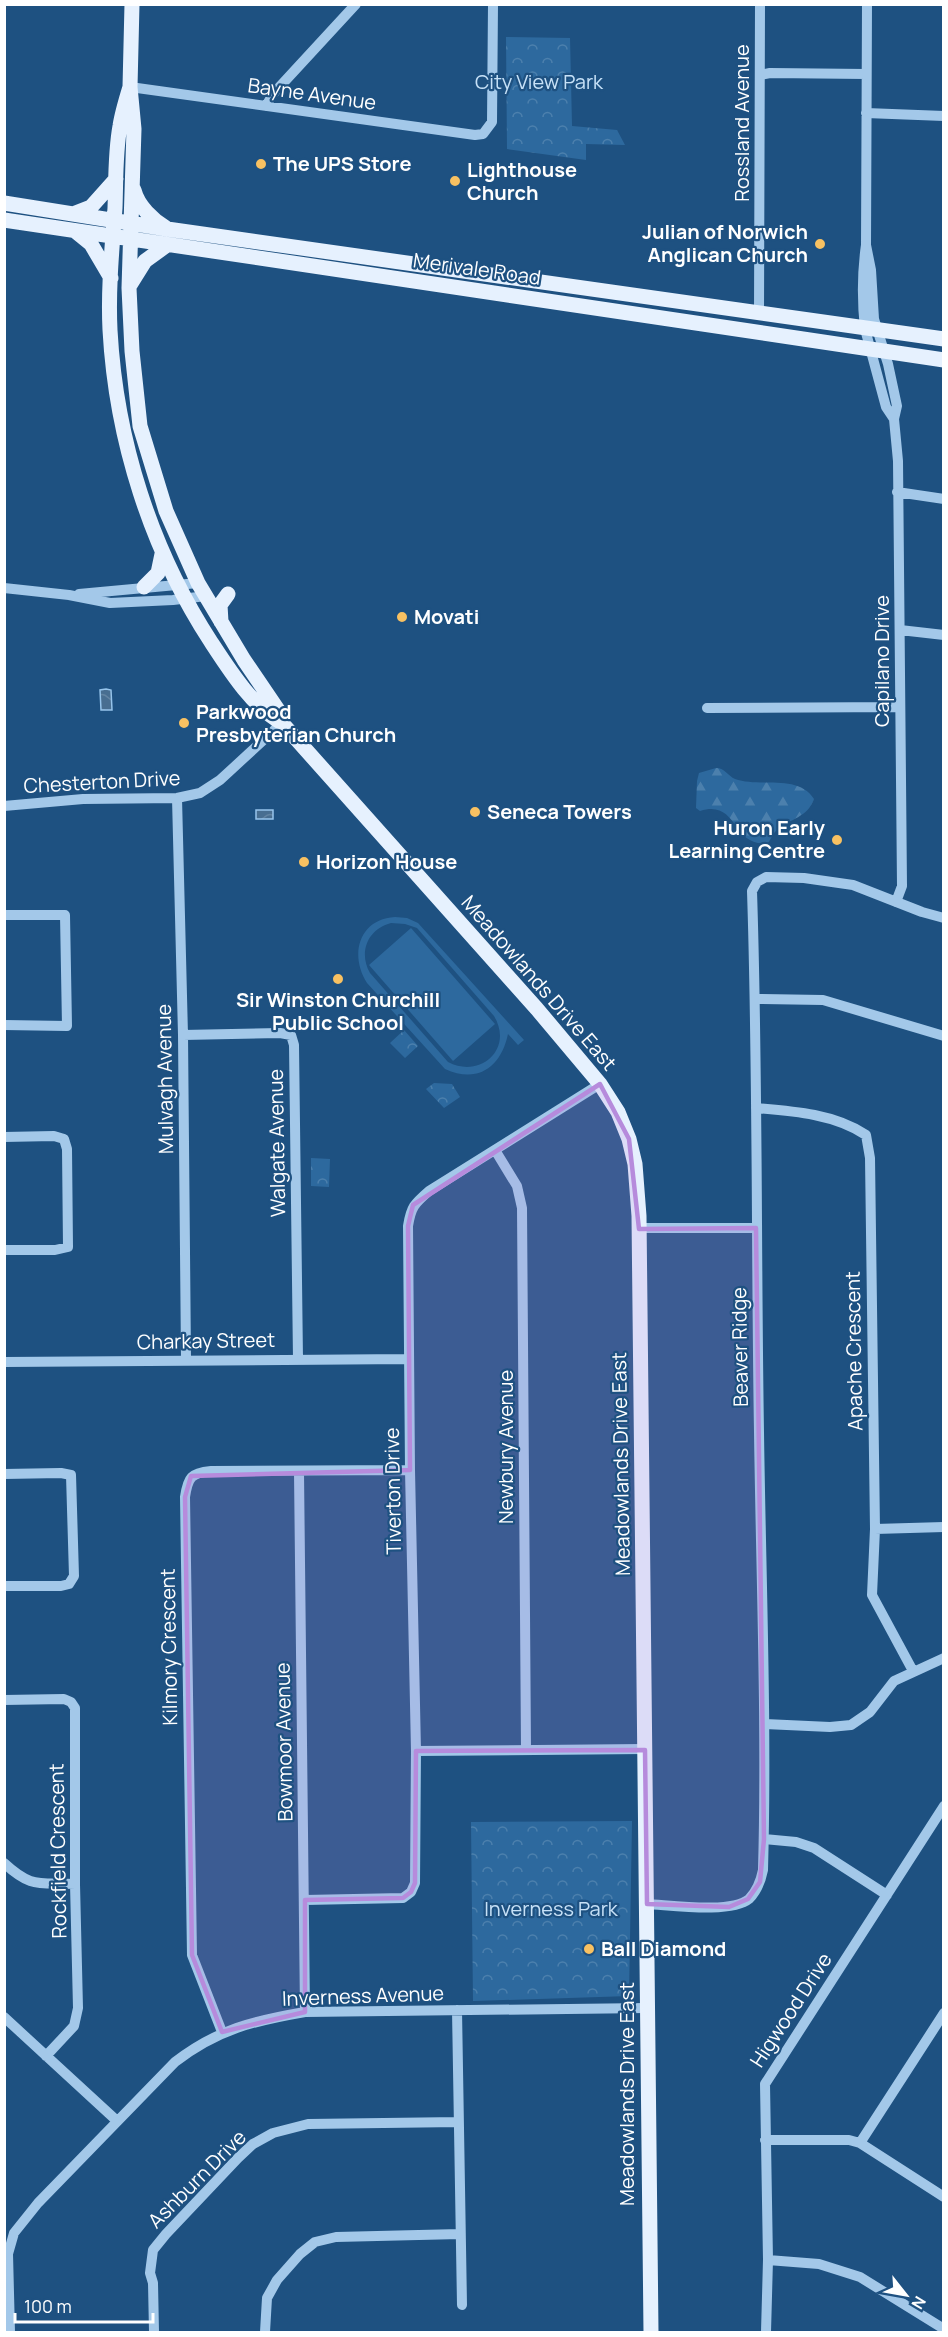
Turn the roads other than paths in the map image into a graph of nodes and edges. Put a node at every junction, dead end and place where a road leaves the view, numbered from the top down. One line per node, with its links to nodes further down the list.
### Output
1 (132, 4): 8 (main road)
2 (356, 4): 9 (street)
3 (493, 4): 9 (street, Bayne Avenue)
4 (760, 4): 7 (street, Rossland Avenue)
5 (867, 4): 6 (street, Capilano Drive)
6 (866, 74): 7 (street); 10 (street, Capilano Drive)
7 (760, 75): 25 (street, Rossland Avenue)
8 (130, 87): 9 (street, Bayne Avenue); 12 (main road, Meadowlands Drive East); 13 (main road, Meadowlands Drive East)
9 (266, 106)
10 (866, 113): 11 (street); 26 (street, Capilano Drive)
11 (944, 116)
12 (116, 179): 15 (main road); 17 (main road, Meadowlands Drive East)
13 (133, 188): 19 (main road, Meadowlands Drive East); 20 (main road)
14 (4, 203): 15 (main road, Merivale Road)
15 (72, 215): 17 (main road, Merivale Road)
16 (4, 220): 18 (main road, Merivale Road)
17 (113, 229): 18 (main road, Merivale Road); 19 (main road, Merivale Road); 21 (main road, Meadowlands Drive East)
18 (75, 231): 21 (main road)
19 (131, 231): 20 (main road, Merivale Road); 23 (main road, Meadowlands Drive East)
20 (167, 237): 22 (main road, Merivale Road); 23 (main road); 24 (main road, Merivale Road)
21 (111, 278): 32 (main road, Meadowlands Drive East)
22 (548, 283): 24 (main road); 25 (main road, Merivale Road)
23 (129, 288): 36 (main road, Meadowlands Drive East)
24 (541, 300): 28 (main road, Merivale Road)
25 (759, 313): 26 (main road, Merivale Road)
26 (871, 330): 27 (main road, Merivale Road); 28 (street, Capilano Drive)
27 (944, 339)
28 (877, 350): 29 (main road, Merivale Road); 30 (street, Capilano Drive)
29 (944, 360)
30 (897, 492): 31 (street); 41 (street, Capilano Drive)
31 (944, 499)
32 (162, 554): 33 (main road, Meadowlands Drive East); 34 (main road)
33 (177, 585): 34 (street); 36 (street); 39 (main road, Meadowlands Drive East)
34 (144, 587): 38 (street)
35 (4, 588): 38 (street)
36 (202, 589): 39 (street); 40 (main road, Meadowlands Drive East)
37 (228, 594): 40 (main road)
38 (69, 595): 39 (street)
39 (185, 599): 45 (main road, Meadowlands Drive East)
40 (221, 622): 45 (main road, Meadowlands Drive East)
41 (900, 630): 42 (street); 43 (street, Capilano Drive)
42 (944, 635)
43 (899, 707): 44 (street); 48 (street, Capilano Drive)
44 (707, 708)
45 (282, 723): 46 (street, Chesterton Drive); 55 (main road, Meadowlands Drive East)
46 (177, 798): 47 (street, Chesterton Drive); 53 (street, Mulvagh Avenue)
47 (4, 806)
48 (896, 902): 50 (street, Beaver Ridge); 51 (street, Beaver Ridge)
49 (4, 915): 52 (street)
50 (944, 918)
51 (756, 999): 54 (street); 56 (street, Beaver Ridge)
52 (4, 1025)
53 (183, 1035): 62 (street, Mulvagh Avenue); 63 (street, Walgate Avenue)
54 (944, 1036)
55 (600, 1084): 58 (street, Tiverton Drive); 59 (main road, Meadowlands Drive East)
56 (756, 1108): 60 (street, Beaver Ridge); 70 (street, Apache Crescent)
57 (4, 1137): 61 (street)
58 (495, 1150): 64 (street, Tiverton Drive); 76 (street, Newbury Avenue)
59 (639, 1228): 60 (street); 77 (main road, Meadowlands Drive East)
60 (756, 1228): 75 (street, Beaver Ridge)
61 (4, 1250)
62 (186, 1359): 63 (street, Charkay Street); 65 (street, Charkay Street)
63 (298, 1359): 64 (street, Charkay Street)
64 (408, 1359): 66 (street, Tiverton Drive)
65 (4, 1362)
66 (410, 1470): 67 (street, Kilmory Crescent); 78 (street, Tiverton Drive)
67 (299, 1472): 84 (street, Bowmoor Avenue); 91 (street, Kilmory Crescent)
68 (4, 1474): 71 (street)
69 (944, 1527): 70 (street)
70 (874, 1529): 73 (street, Apache Crescent)
71 (4, 1586)
72 (944, 1658): 73 (street)
73 (912, 1671): 75 (street)
74 (4, 1700): 82 (street, Rockfield Crescent)
75 (765, 1724): 80 (street, Beaver Ridge)
76 (526, 1749): 77 (street); 78 (street)
77 (645, 1749): 85 (main road, Meadowlands Drive East)
78 (416, 1751): 84 (street, Tiverton Drive)
79 (944, 1806): 83 (street, Higwood Drive)
80 (764, 1839): 83 (street); 85 (street, Beaver Ridge)
81 (4, 1863): 82 (street)
82 (75, 1884): 92 (street, Rockfield Crescent)
83 (887, 1895): 95 (street, Higwood Drive)
84 (306, 1899): 88 (street, Bowmoor Avenue)
85 (646, 1904): 86 (main road, Meadowlands Drive East)
86 (648, 2008): 87 (street, Inverness Avenue); 105 (main road, Meadowlands Drive East)
87 (457, 2010): 88 (street, Inverness Avenue); 94 (street)
88 (305, 2012): 91 (street, Inverness Avenue)
89 (944, 2013): 96 (street)
90 (4, 2017): 92 (street)
91 (222, 2032): 93 (street, Inverness Avenue)
92 (46, 2056): 93 (street)
93 (116, 2120): 102 (street, Inverness Avenue)
94 (459, 2122): 98 (street); 103 (street, Ashburn Drive)
95 (765, 2140): 96 (street); 99 (street, Higwood Drive)
96 (860, 2143): 97 (street)
97 (944, 2197)
98 (460, 2234): 100 (street); 104 (street)
99 (768, 2260): 101 (street); 106 (street, Higwood Drive)
100 (462, 2305)
101 (944, 2329)
102 (10, 2332)
103 (154, 2332)
104 (265, 2332)
105 (651, 2332)
106 (766, 2332)

